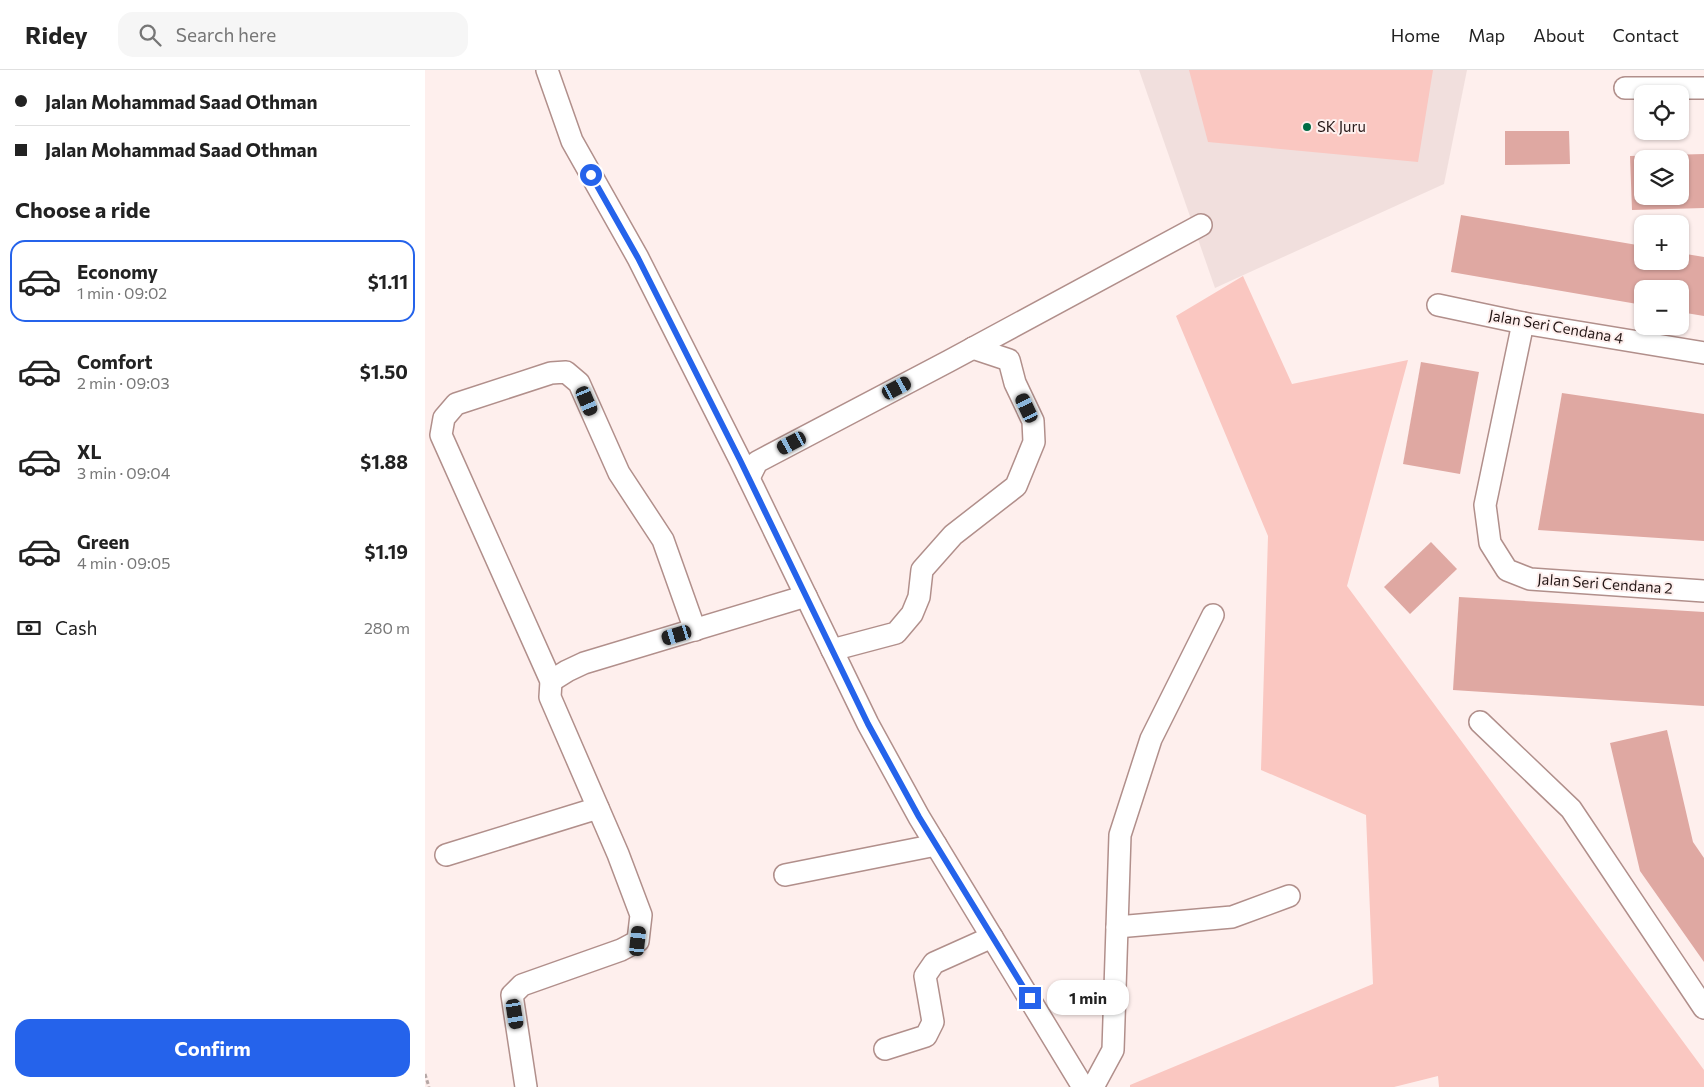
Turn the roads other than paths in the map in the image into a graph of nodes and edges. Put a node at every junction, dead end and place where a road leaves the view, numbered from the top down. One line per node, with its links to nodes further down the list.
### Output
1 (547, 70): 9 (street)
2 (1625, 88): 3 (street)
3 (1704, 88)
4 (1201, 225): 7 (street)
5 (1438, 305): 6 (street, Jalan Seri Cendana 4)
6 (1523, 323): 8 (street, Jalan Seri Cendana 4); 10 (street, Jalan Seri Cendana 2)
7 (973, 348): 9 (street); 14 (street)
8 (1704, 353)
9 (749, 478): 11 (street)
10 (1704, 590)
11 (806, 596): 13 (street); 14 (street)
12 (1213, 615): 22 (street)
13 (695, 630): 15 (street); 15 (street)
14 (832, 650): 18 (street)
15 (551, 681): 17 (street)
16 (1480, 722): 24 (street)
17 (598, 808): 19 (street); 26 (street)
18 (936, 845): 20 (street); 23 (street)
19 (447, 855)
20 (785, 875)
21 (1289, 896): 22 (street)
22 (1117, 926): 28 (street)
23 (992, 936): 25 (street); 27 (street)
24 (1704, 1008)
25 (885, 1049)
26 (526, 1087)
27 (1083, 1087)
28 (1093, 1087)

